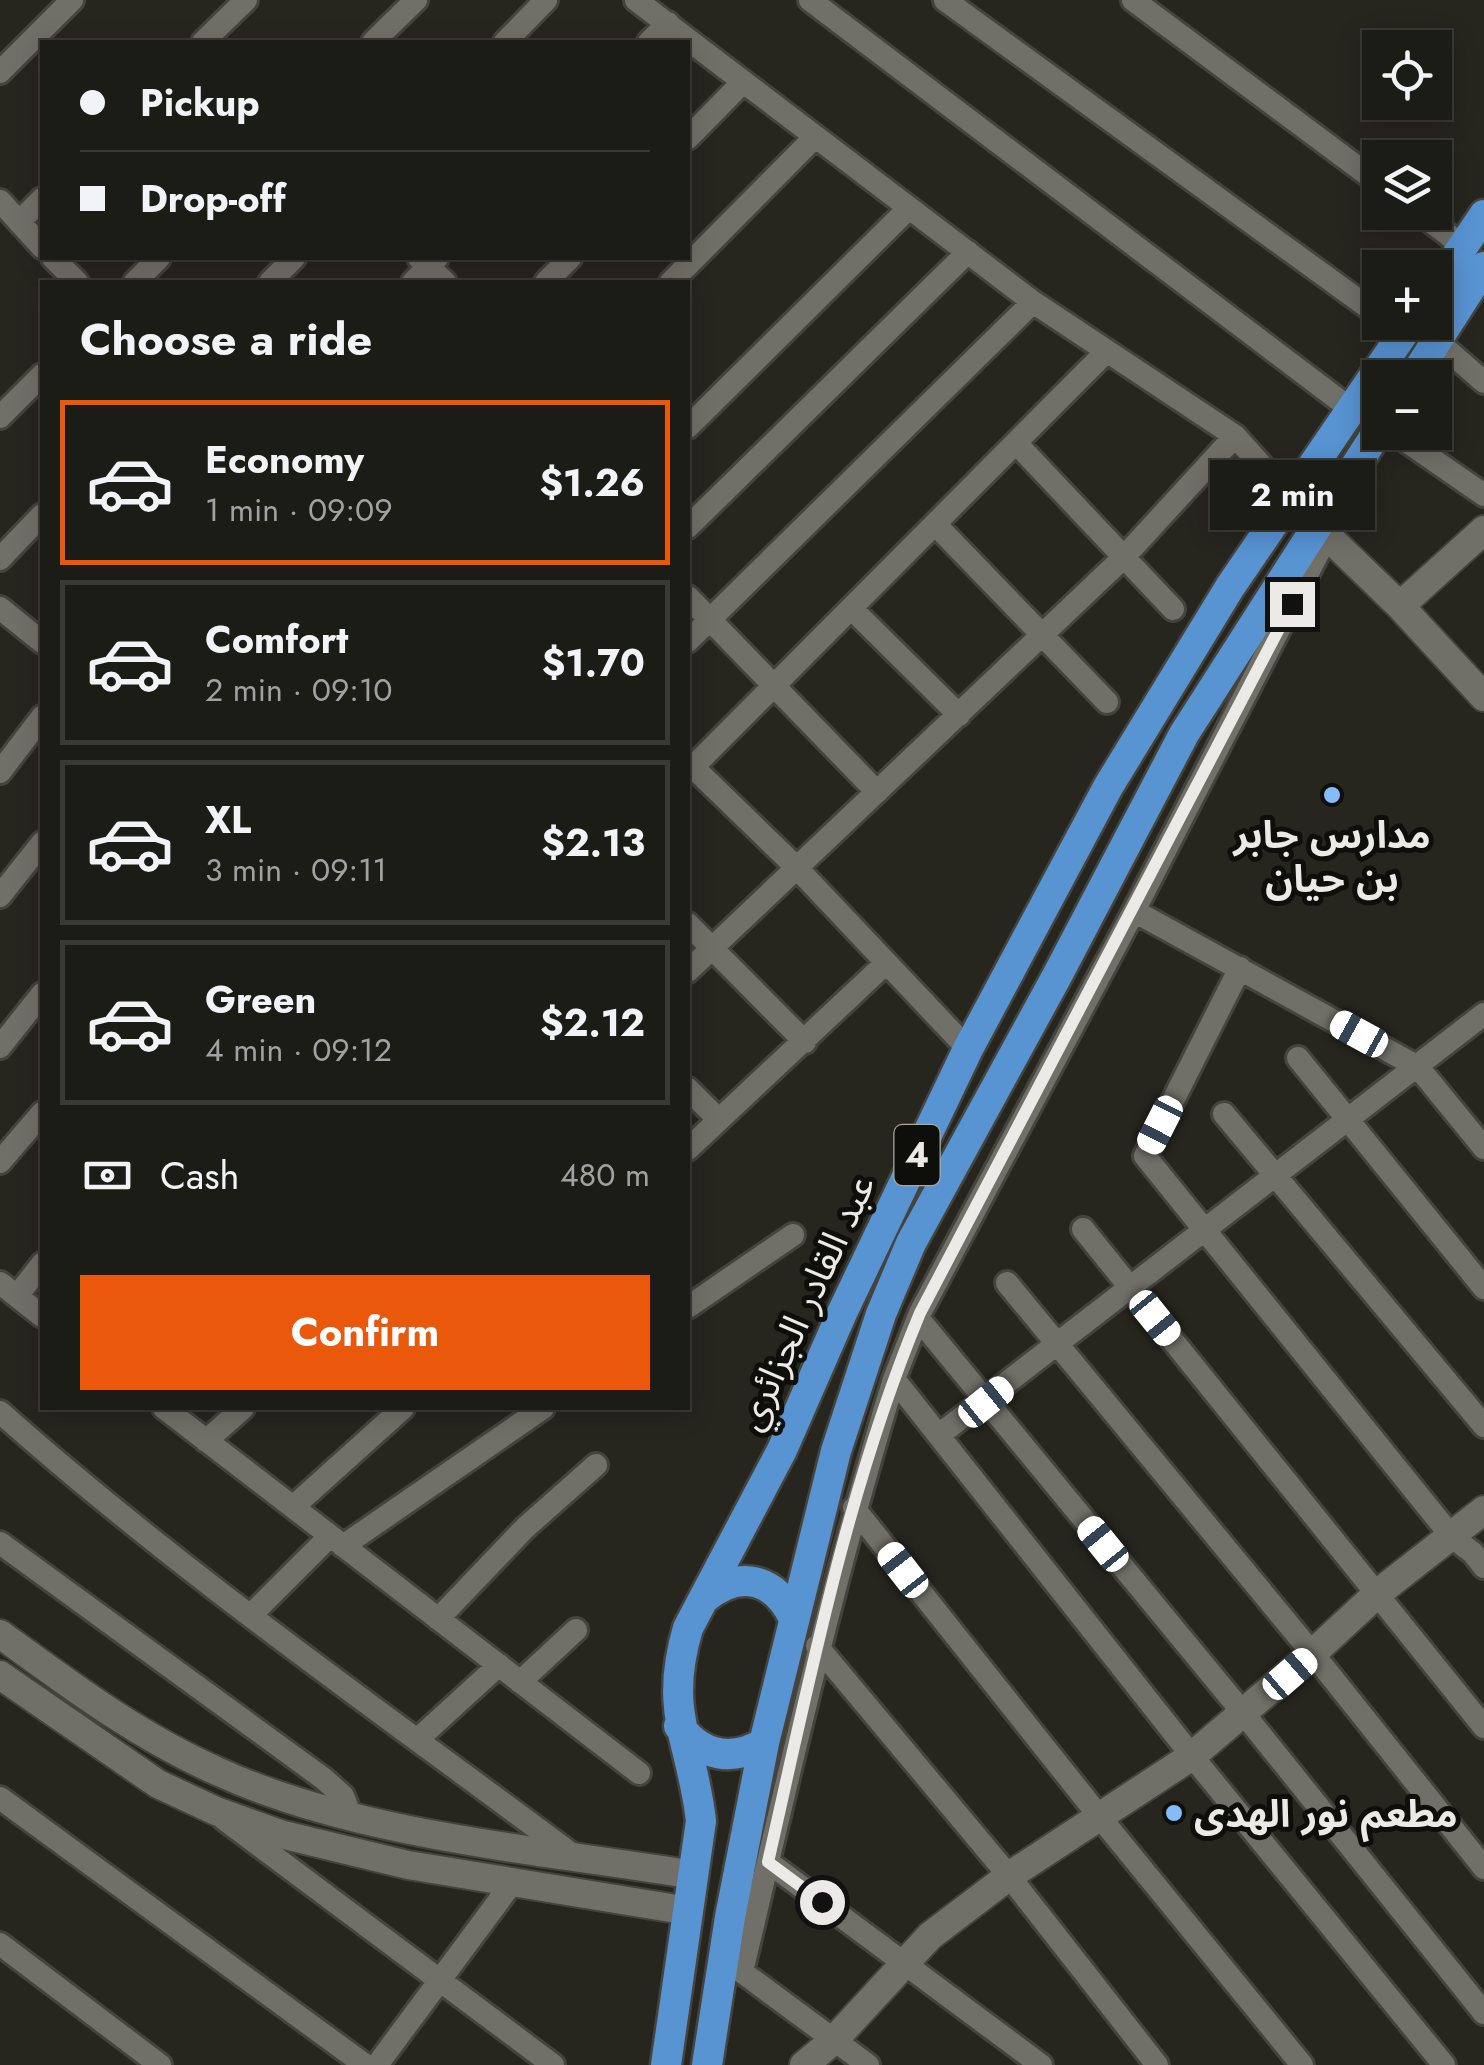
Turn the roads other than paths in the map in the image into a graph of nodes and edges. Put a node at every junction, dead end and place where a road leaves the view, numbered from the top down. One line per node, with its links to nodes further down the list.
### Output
1 (72, 0): 16 (street)
2 (246, 0): 10 (street)
3 (416, 0): 11 (street)
4 (546, 0): 12 (street)
5 (636, 0): 9 (street)
6 (810, 0): 48 (street)
7 (944, 0): 40 (street)
8 (1133, 0): 20 (street)
9 (668, 23): 13 (street); 14 (street)
10 (205, 40)
11 (375, 40)
12 (506, 40)
13 (651, 40)
14 (690, 40)
15 (690, 40): 17 (street)
16 (0, 72)
17 (743, 82): 18 (street); 19 (street)
18 (690, 136)
19 (815, 137): 23 (street); 39 (street)
20 (1362, 171)
21 (0, 201): 25 (street)
22 (40, 201): 25 (street)
23 (909, 208): 28 (street); 50 (street)
24 (1484, 215): 29 (highway)
25 (19, 222): 27 (street)
26 (1441, 230): 29 (street)
27 (40, 245)
28 (968, 252): 41 (street); 59 (street)
29 (1474, 256): 34 (highway); 43 (highway)
30 (55, 260): 35 (street)
31 (157, 260): 36 (street)
32 (292, 260): 37 (street)
33 (568, 260): 38 (street)
34 (1452, 274)
35 (74, 280)
36 (136, 280)
37 (272, 280)
38 (548, 280)
39 (673, 280)
40 (1362, 300)
41 (1033, 302): 44 (street); 69 (street)
42 (1388, 340): 48 (highway, عبد القادر الجزائري / 4)
43 (1437, 341): 45 (highway); 47 (street)
44 (1107, 351): 51 (street); 52 (street)
45 (1425, 360)
46 (40, 377): 49 (street)
47 (1484, 382)
48 (1352, 410): 56 (highway, عبد القادر الجزائري / 4)
49 (0, 417)
50 (690, 425)
51 (1235, 436): 56 (street); 62 (street)
52 (1016, 443): 58 (street); 62 (street)
53 (1367, 450): 60 (highway, عبد القادر الجزائري / 4)
54 (1419, 450): 55 (street)
55 (1484, 495)
56 (1292, 499): 94 (highway, عبد القادر الجزائري / 4)
57 (40, 518): 63 (street)
58 (935, 524): 66 (street); 70 (street)
59 (690, 526)
60 (1322, 530): 65 (street); 84 (street); 140 (highway, عبد القادر الجزائري / 4)
61 (1484, 530): 65 (street)
62 (1124, 557): 67 (street); 70 (street)
63 (0, 559)
64 (690, 599): 69 (street)
65 (1400, 606): 74 (street)
66 (851, 608): 73 (street); 76 (street)
67 (1173, 609)
68 (0, 610): 72 (street)
69 (710, 619): 71 (street); 73 (street)
70 (1042, 635): 75 (street); 76 (street)
71 (690, 639)
72 (40, 640)
73 (774, 686): 78 (street); 80 (street)
74 (1484, 697)
75 (1107, 702)
76 (959, 714): 80 (street)
77 (40, 720): 79 (street)
78 (690, 770): 82 (street)
79 (0, 772)
80 (878, 792): 82 (street)
81 (40, 846): 83 (street)
82 (796, 867): 86 (street); 87 (street)
83 (0, 896)
84 (1134, 911): 88 (street); 116 (street)
85 (690, 926): 86 (street)
86 (710, 948): 89 (street); 92 (street)
87 (886, 964): 92 (street); 94 (street)
88 (1240, 968): 96 (street); 107 (street)
89 (690, 969)
90 (40, 997): 93 (street)
91 (1484, 1014): 96 (street)
92 (805, 1042): 101 (street)
93 (0, 1047)
94 (968, 1050): 137 (highway, عبد القادر الجزائري / 4)
95 (1298, 1058): 100 (street)
96 (1418, 1066): 100 (street); 103 (street)
97 (690, 1091): 101 (street)
98 (40, 1114): 104 (street)
99 (1224, 1114): 105 (street)
100 (1348, 1119): 105 (street); 112 (street)
101 (719, 1120): 102 (street)
102 (690, 1147)
103 (1484, 1148)
104 (0, 1162)
105 (1274, 1176): 107 (street); 125 (street)
106 (1083, 1229): 111 (street)
107 (1204, 1231): 111 (street); 132 (street)
108 (792, 1234): 114 (street)
109 (40, 1265): 113 (street)
110 (1006, 1283): 117 (street)
111 (1130, 1288): 117 (street); 136 (street)
112 (1484, 1288)
113 (8, 1289): 115 (street)
114 (690, 1306)
115 (40, 1314)
116 (918, 1318): 118 (street); 119 (street)
117 (1056, 1345): 119 (street); 144 (street)
118 (894, 1379): 126 (street); 130 (street)
119 (986, 1402): 126 (street); 148 (street)
120 (167, 1410): 127 (street)
121 (240, 1410): 127 (street)
122 (401, 1410): 129 (street)
123 (540, 1410): 133 (street)
124 (0, 1412): 138 (street)
125 (1484, 1426)
126 (939, 1435): 153 (street)
127 (206, 1441): 129 (street)
128 (596, 1465): 139 (street)
129 (293, 1508): 133 (street)
130 (854, 1508): 143 (street); 158 (street)
131 (1484, 1510): 132 (street)
132 (1452, 1537): 135 (street); 136 (street)
133 (336, 1541): 138 (street); 139 (street)
134 (0, 1544): 157 (street)
135 (1484, 1566)
136 (1378, 1593): 144 (street); 150 (street)
137 (704, 1599): 140 (highway); 149 (highway, عبد القادر الجزائري / 4)
138 (250, 1616): 151 (street)
139 (438, 1619): 145 (street)
140 (794, 1619): 152 (highway, عبد القادر الجزائري / 4)
141 (576, 1630): 147 (street)
142 (0, 1634): 157 (street)
143 (817, 1646): 161 (street); 164 (street)
144 (1312, 1654): 148 (street); 162 (street)
145 (499, 1666): 147 (street); 151 (street)
146 (0, 1675): 156 (street)
147 (520, 1682): 154 (street)
148 (1244, 1714): 153 (street); 170 (street)
149 (679, 1726): 152 (highway); 163 (highway, عبد القادر الجزائري / 4)
150 (1484, 1727)
151 (418, 1740): 160 (street)
152 (764, 1743): 177 (highway, عبد القادر الجزائري / 4)
153 (1192, 1756): 158 (street); 183 (street)
154 (638, 1773)
155 (0, 1798): 173 (street)
156 (208, 1808): 159 (street); 169 (street)
157 (351, 1816): 159 (street); 160 (street)
158 (1099, 1816): 164 (street); 182 (street)
159 (344, 1850): 165 (street)
160 (574, 1856): 163 (street)
161 (768, 1862): 168 (street); 171 (street)
162 (1484, 1868)
163 (694, 1875): 166 (highway, عبد القادر الجزائري / 4)
164 (1009, 1876): 168 (street); 181 (street)
165 (512, 1883): 166 (street); 169 (street)
166 (689, 1912): 176 (highway, عبد القادر الجزائري / 4)
167 (0, 1944): 172 (street)
168 (902, 1963): 171 (street); 180 (street)
169 (439, 1981): 174 (street); 175 (street)
170 (1484, 2013)
171 (834, 2040): 178 (street); 179 (street)
172 (160, 2065)
173 (365, 2065)
174 (376, 2065)
175 (554, 2065)
176 (666, 2065)
177 (707, 2065)
178 (804, 2065)
179 (868, 2065)
180 (1041, 2065)
181 (1156, 2065)
182 (1302, 2065)
183 (1444, 2065)

